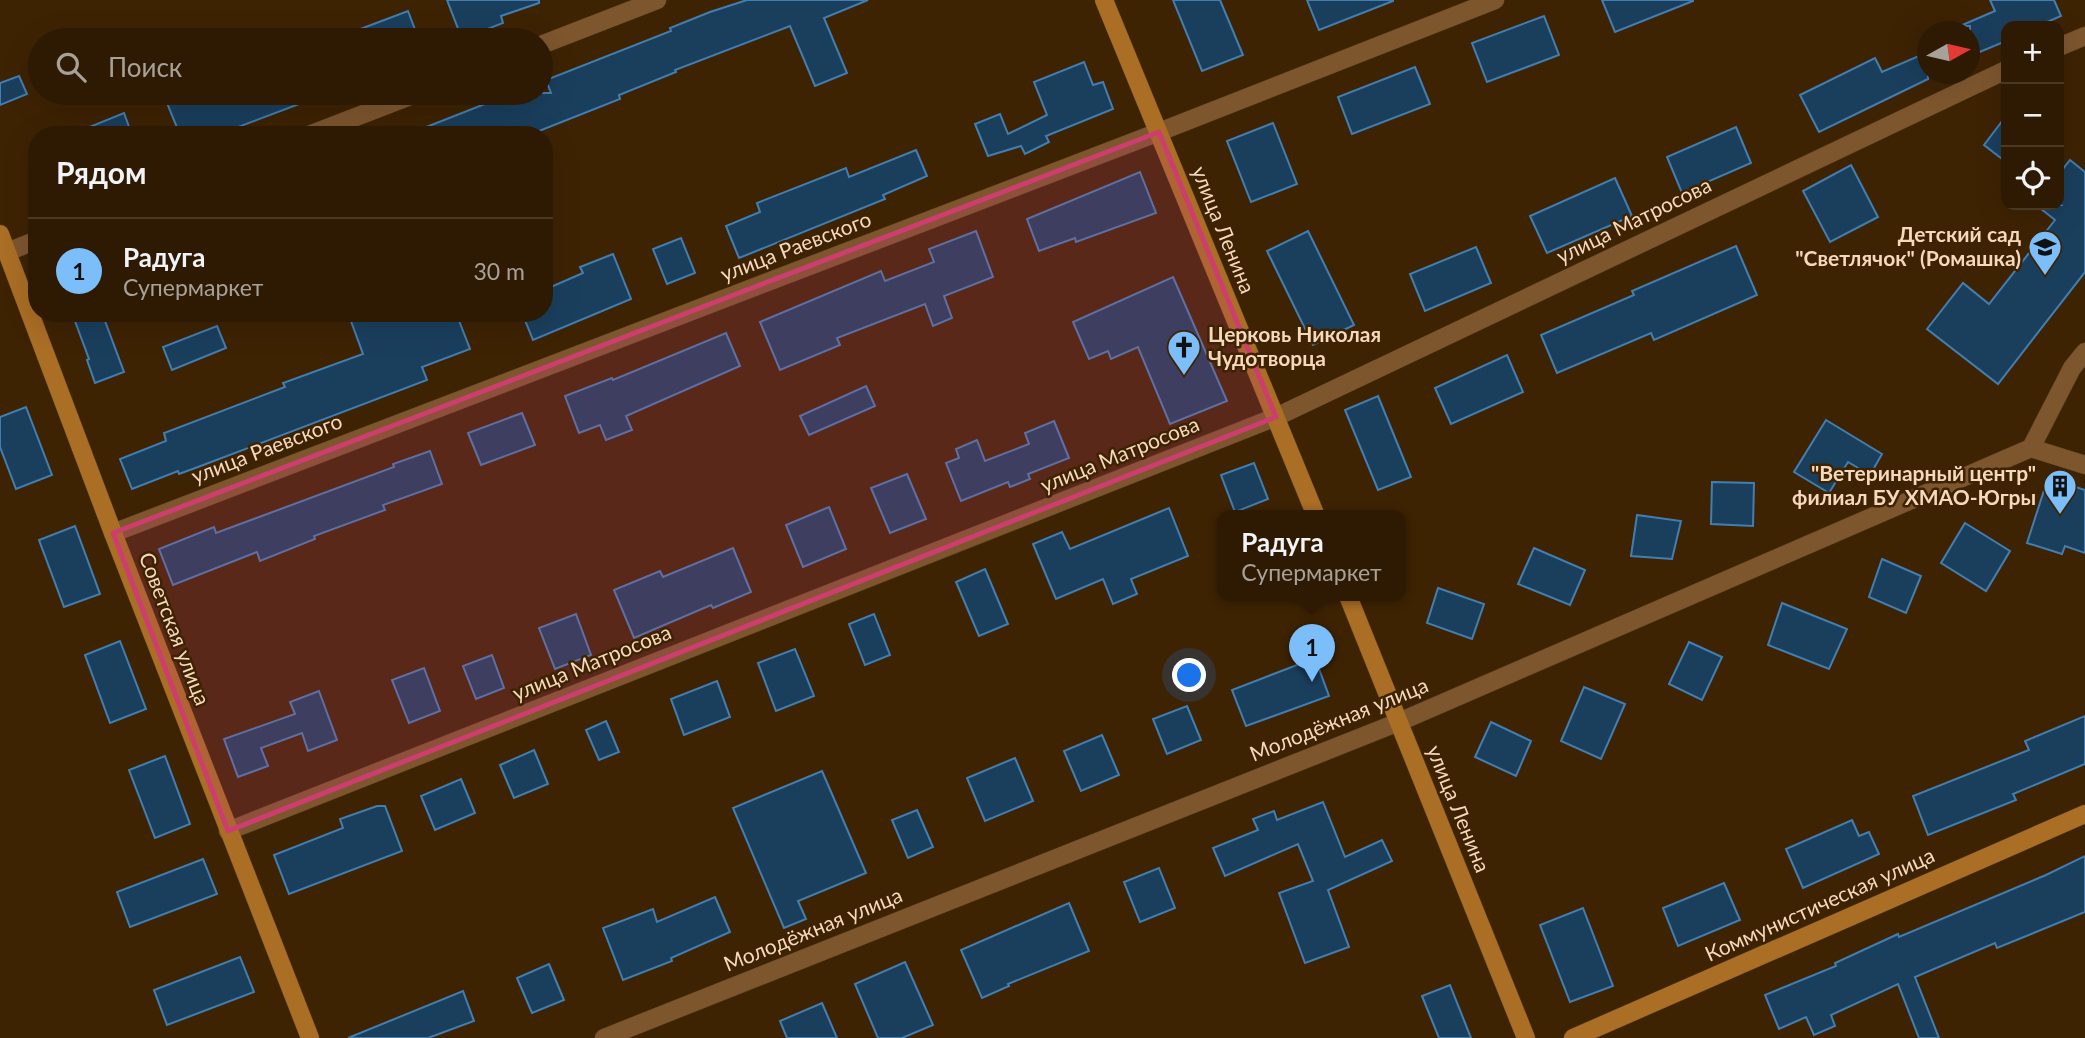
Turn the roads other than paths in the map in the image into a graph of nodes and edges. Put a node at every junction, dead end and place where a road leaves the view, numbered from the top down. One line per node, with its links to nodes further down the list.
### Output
1 (657, 0): 5 (street)
2 (1104, 0): 10 (street, улица Ленина)
3 (1495, 0): 10 (street, улица Раевского)
4 (2085, 36): 6 (street)
5 (553, 40)
6 (2064, 45)
7 (2001, 72): 17 (street, улица Матросова)
8 (387, 105): 9 (street)
9 (332, 126)
10 (1159, 132): 17 (street, улица Ленина); 21 (street, улица Раевского)
11 (0, 234): 13 (street, Советская улица)
12 (28, 244): 13 (street)
13 (7, 252): 14 (street, Советская улица)
14 (28, 308)
15 (33, 322): 21 (street, Советская улица)
16 (2085, 352): 18 (street)
17 (1276, 418): 20 (street, улица Ленина); 25 (street, улица Матросова)
18 (2031, 447): 19 (street); 23 (street, Молодёжная улица)
19 (2085, 466)
20 (1313, 510)
21 (113, 533): 25 (street, Советская улица)
22 (1350, 601): 23 (street, улица Ленина)
23 (1399, 722): 27 (street, Молодёжная улица); 28 (street, улица Ленина)
24 (2085, 814): 29 (street, Коммунистическая улица)
25 (228, 831): 26 (street, Советская улица)
26 (310, 1038)
27 (604, 1038)
28 (1526, 1038)
29 (1573, 1038)

